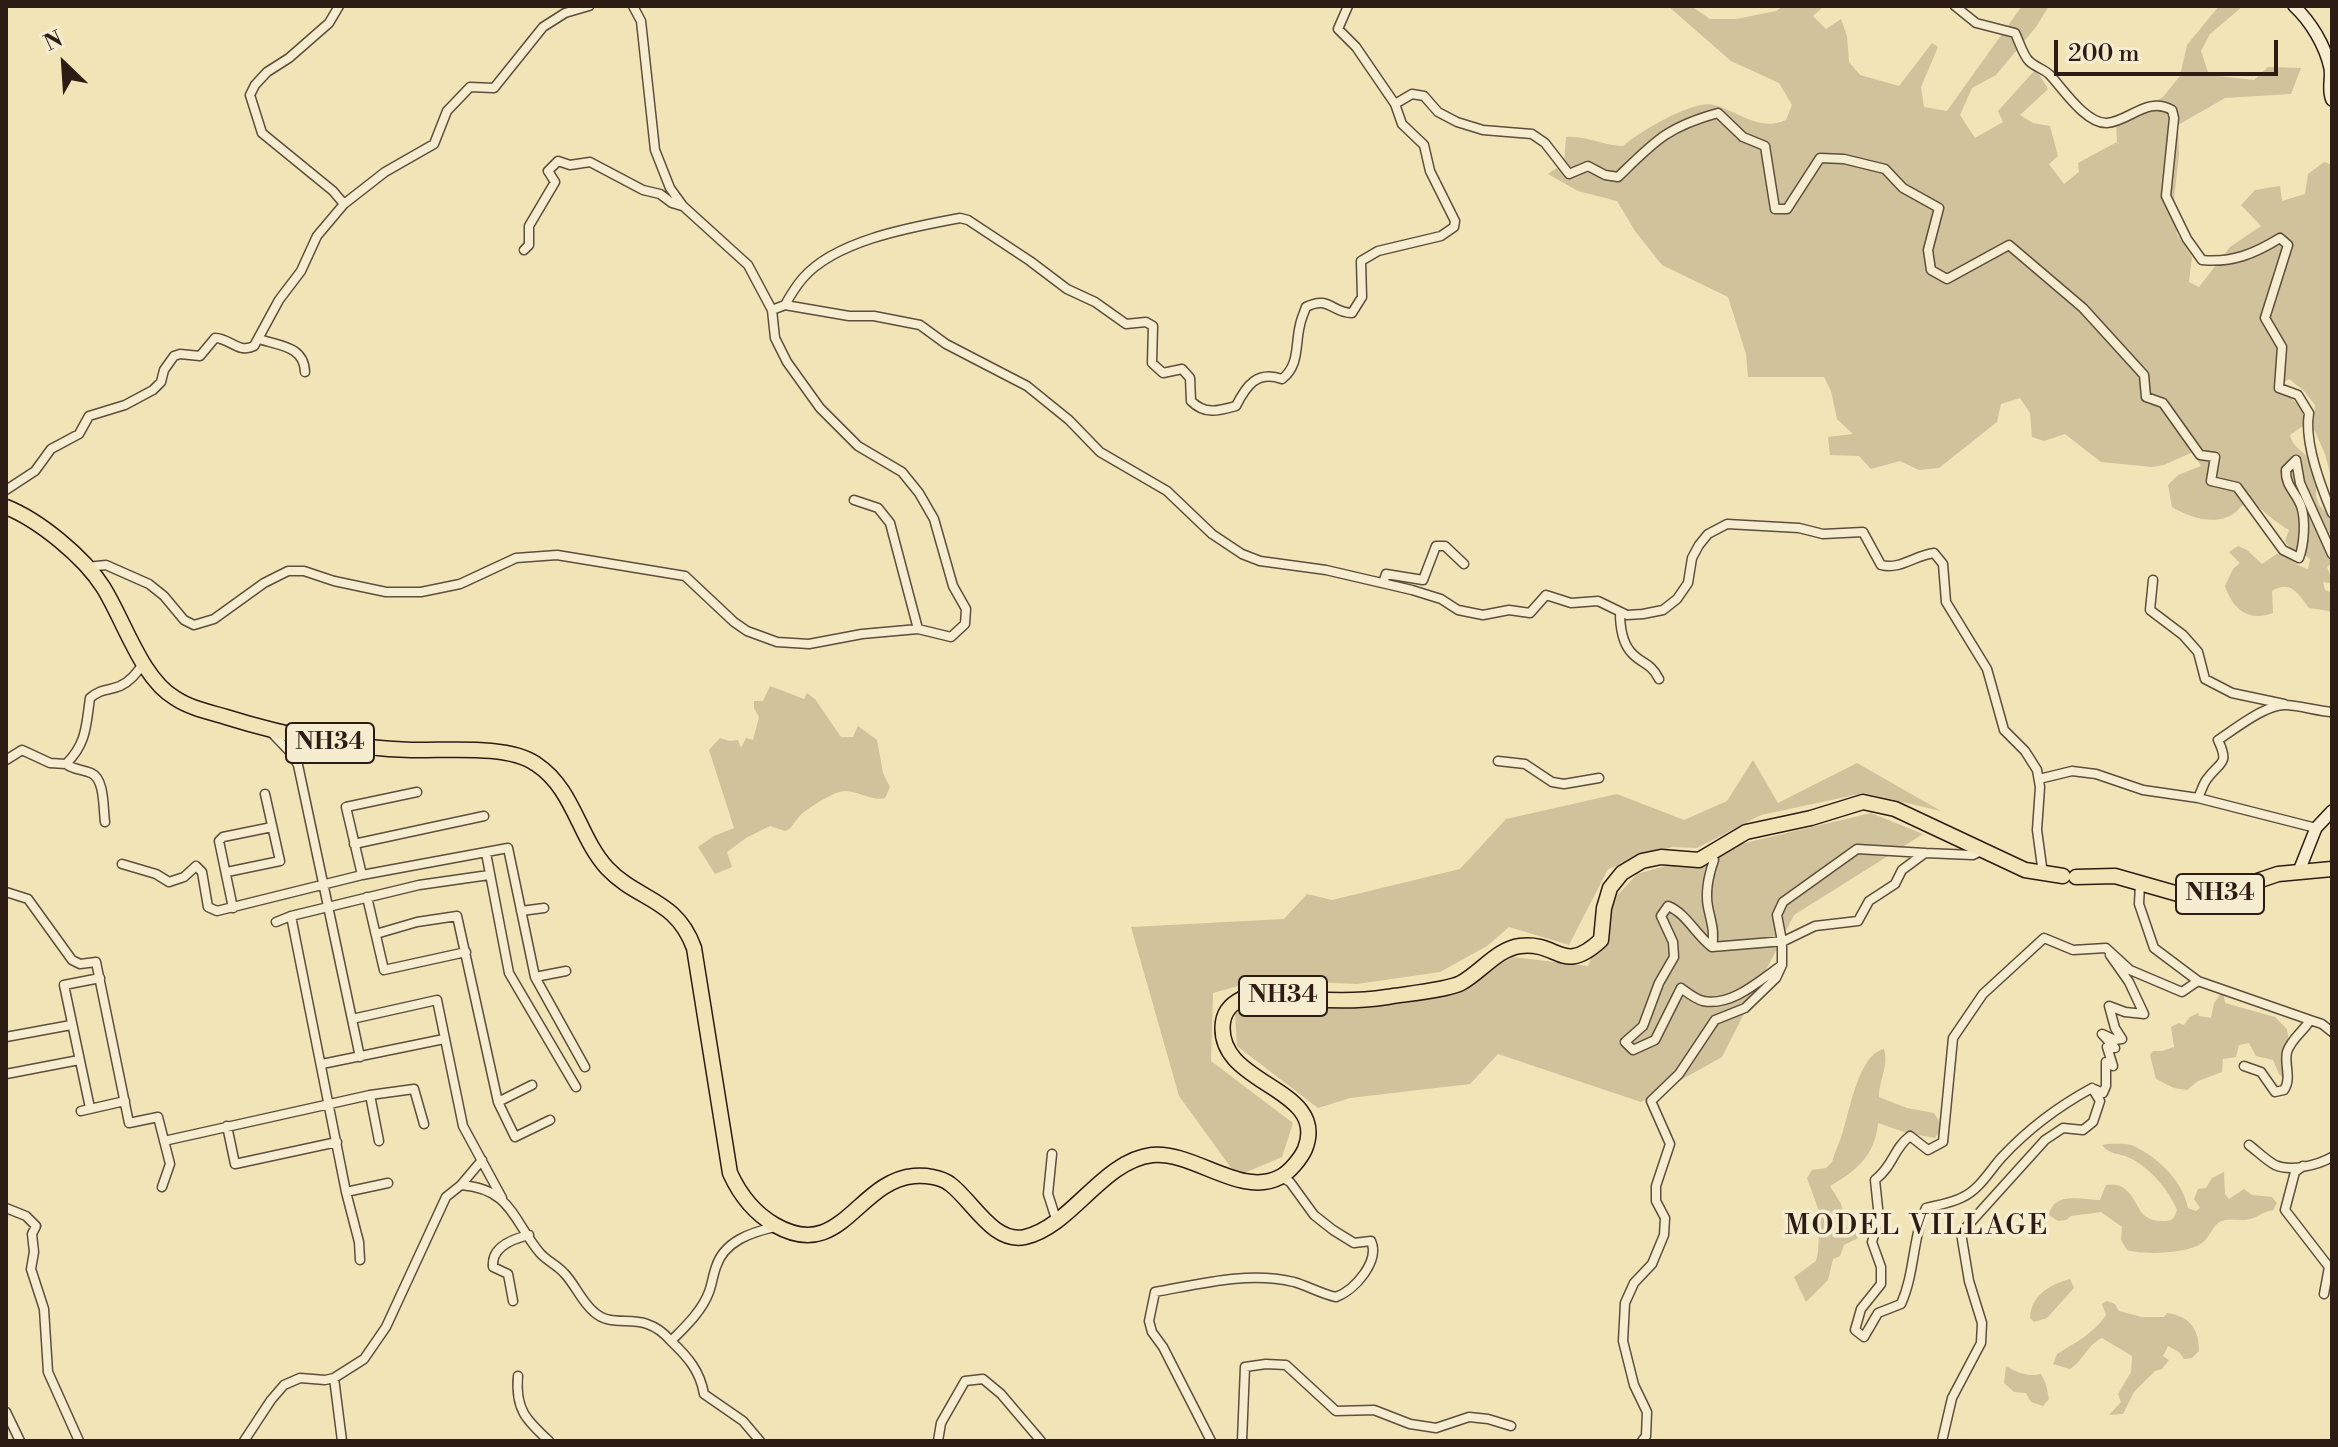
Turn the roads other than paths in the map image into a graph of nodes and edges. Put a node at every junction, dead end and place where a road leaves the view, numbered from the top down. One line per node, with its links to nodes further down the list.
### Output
1 (339, 6): 9 (street)
2 (589, 6): 9 (street)
3 (633, 6): 10 (street)
4 (1348, 6): 8 (street)
5 (1955, 6): 19 (street)
6 (2294, 6): 7 (street)
7 (2332, 100)
8 (1395, 104): 12 (street); 20 (street)
9 (344, 204): 14 (street)
10 (683, 206): 11 (street); 13 (street)
11 (524, 250)
12 (785, 305): 13 (street); 24 (street)
13 (772, 310): 26 (street)
14 (259, 339): 15 (street); 16 (street)
15 (305, 372)
16 (6, 490)
17 (854, 500): 26 (street)
18 (6, 507): 22 (highway, NH34)
19 (2332, 513)
20 (2332, 554)
21 (1464, 564): 24 (street)
22 (87, 567): 26 (street); 27 (highway, NH34)
23 (2153, 580): 29 (street)
24 (1383, 583): 25 (street)
25 (1620, 612): 28 (street); 36 (street)
26 (918, 629)
27 (144, 662): 31 (highway, NH34); 34 (street)
28 (1659, 679)
29 (2284, 704): 30 (street); 39 (street)
30 (2332, 712)
31 (269, 730): 58 (street); 115 (highway, NH34)
32 (6, 760): 34 (street)
33 (1498, 761): 35 (street)
34 (66, 764): 42 (street)
35 (1599, 778)
36 (2039, 779): 39 (street); 56 (street)
37 (417, 792): 45 (street)
38 (265, 794): 43 (street)
39 (2198, 798): 44 (street)
40 (2332, 811): 44 (street)
41 (484, 816): 45 (street)
42 (105, 822)
43 (272, 827): 53 (street); 53 (street)
44 (2316, 828): 52 (street)
45 (354, 844): 54 (street)
46 (1983, 850): 48 (street); 49 (highway, NH34); 56 (highway, NH34)
47 (486, 853): 54 (street); 55 (street); 64 (street)
48 (1925, 853): 68 (street); 68 (street)
49 (1711, 854): 69 (street); 107 (highway, NH34)
50 (122, 864): 62 (street)
51 (2332, 869): 52 (highway, NH34)
52 (2299, 871): 57 (highway, NH34)
53 (227, 872): 62 (street)
54 (362, 875): 58 (street)
55 (489, 875): 60 (street); 90 (street)
56 (2043, 875): 57 (highway, NH34)
57 (2140, 884): 76 (street)
58 (324, 887): 61 (street); 62 (street)
59 (6, 892): 75 (street)
60 (367, 897): 61 (street); 67 (street)
61 (329, 907): 65 (street); 77 (street)
62 (233, 908)
63 (544, 908): 64 (street)
64 (521, 911): 74 (street)
65 (291, 916): 66 (street); 85 (street)
66 (276, 922)
67 (376, 934): 71 (street); 71 (street)
68 (1782, 941): 69 (street); 72 (street)
69 (1712, 947): 72 (street)
70 (2106, 948): 76 (street); 91 (street); 91 (street)
71 (466, 952): 94 (street)
72 (1782, 965): 135 (street)
73 (566, 971): 74 (street)
74 (535, 977): 87 (street)
75 (100, 978): 79 (street); 93 (street)
76 (2198, 981): 78 (street)
77 (352, 1019): 82 (street); 83 (street)
78 (2310, 1020): 80 (street); 86 (street)
79 (71, 1025): 81 (street); 84 (street)
80 (2332, 1032)
81 (6, 1037)
82 (444, 1039): 83 (street); 105 (street)
83 (360, 1057): 85 (street)
84 (79, 1060): 88 (street); 93 (street)
85 (322, 1064): 95 (street)
86 (2244, 1066)
87 (585, 1067)
88 (6, 1074)
89 (532, 1085): 94 (street)
90 (576, 1087)
91 (2092, 1088): 136 (street)
92 (370, 1095): 95 (street); 97 (street); 100 (street)
93 (125, 1101): 99 (street)
94 (498, 1102): 96 (street)
95 (331, 1104): 98 (street); 101 (street)
96 (550, 1120)
97 (424, 1124)
98 (227, 1126): 99 (street); 101 (street)
99 (164, 1141): 110 (street)
100 (379, 1141)
101 (337, 1142): 111 (street)
102 (2249, 1145): 106 (street)
103 (1052, 1154): 114 (street)
104 (2332, 1157): 106 (street)
105 (482, 1160): 109 (street); 112 (street)
106 (2303, 1166): 118 (street)
107 (1281, 1177): 114 (highway); 133 (street)
108 (388, 1183): 111 (street)
109 (461, 1185): 112 (street); 122 (street)
110 (162, 1187)
111 (346, 1192): 117 (street)
112 (502, 1198): 116 (street)
113 (6, 1208): 126 (street)
114 (1056, 1219): 115 (highway)
115 (778, 1227): 120 (street)
116 (529, 1235): 119 (street); 120 (street)
117 (360, 1260)
118 (2324, 1294)
119 (513, 1301)
120 (671, 1341): 130 (street)
121 (518, 1376): 129 (street)
122 (334, 1378): 127 (street); 128 (street)
123 (6, 1412): 125 (street)
124 (1511, 1426): 134 (street)
125 (20, 1441)
126 (79, 1441)
127 (244, 1441)
128 (342, 1441)
129 (549, 1441)
130 (760, 1441)
131 (937, 1441): 132 (street)
132 (1041, 1441)
133 (1211, 1441)
134 (1242, 1441)
135 (1642, 1441)
136 (1942, 1441)

